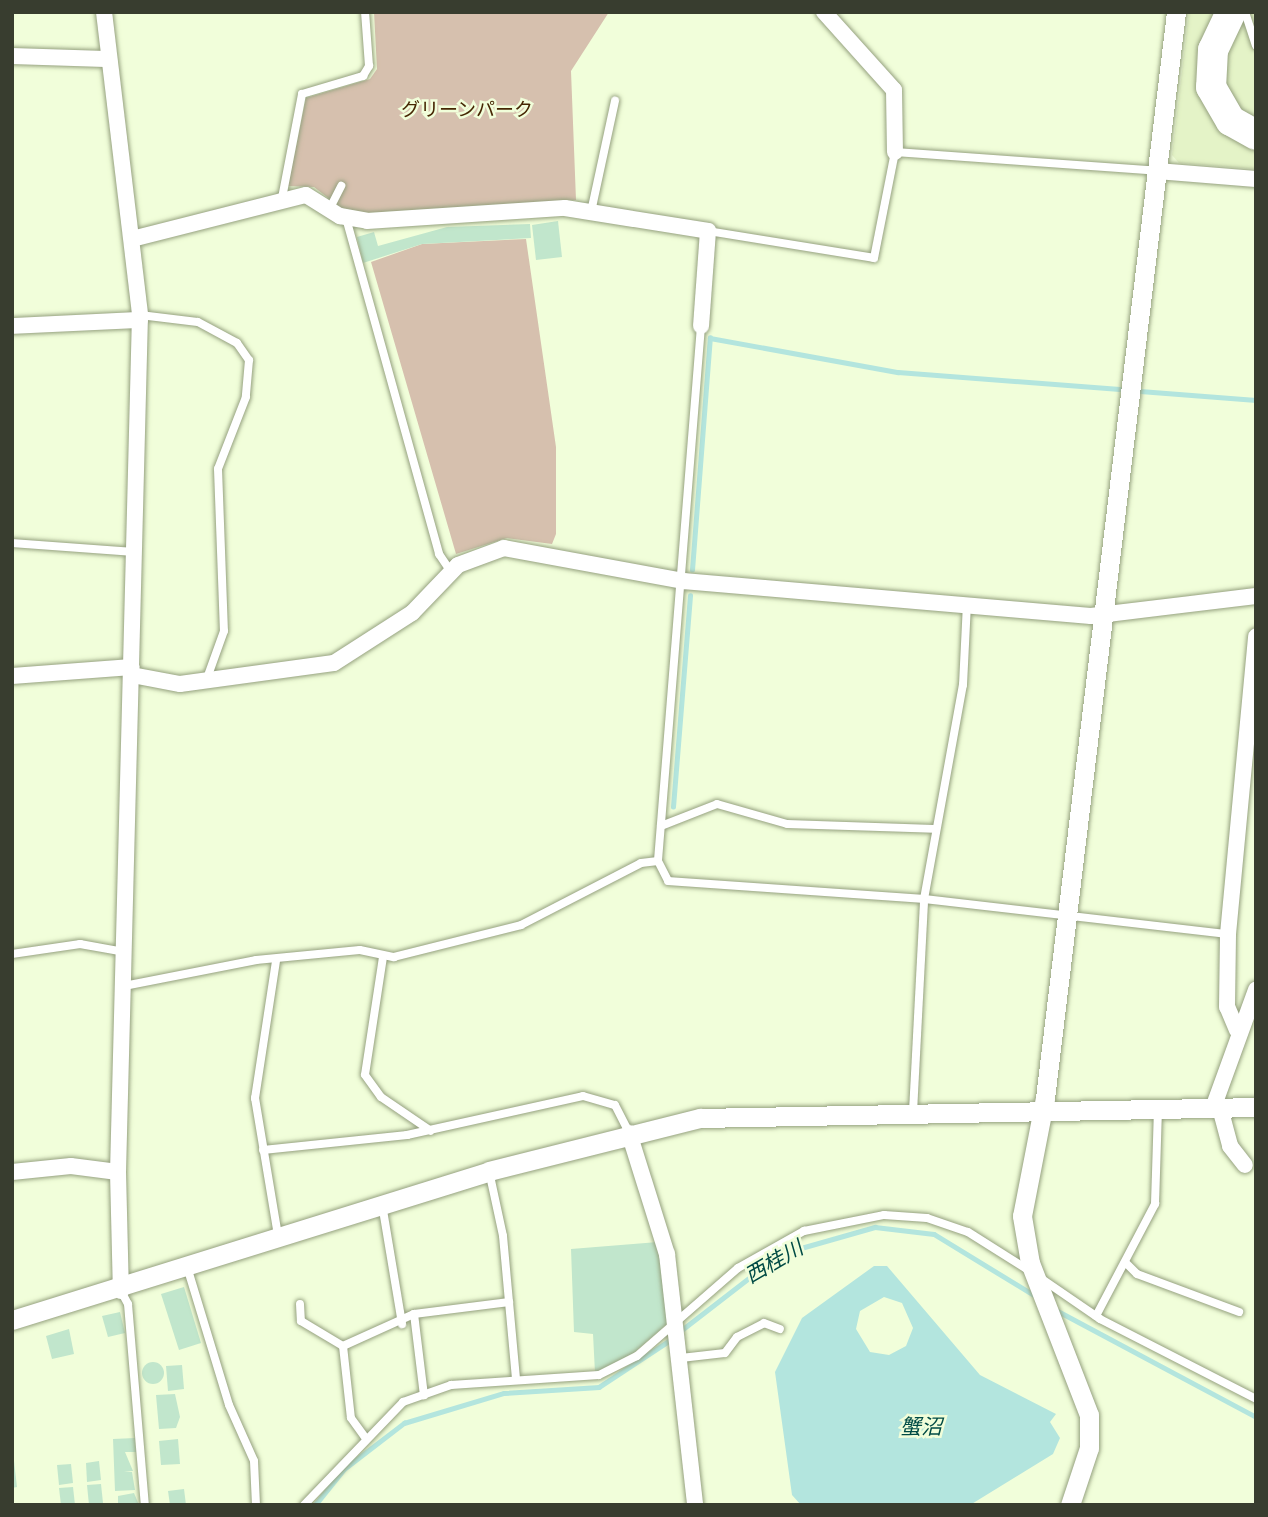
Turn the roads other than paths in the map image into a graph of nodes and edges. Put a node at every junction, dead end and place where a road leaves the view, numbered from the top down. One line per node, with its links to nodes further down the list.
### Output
1 (104, 12): 9 (street)
2 (365, 12): 17 (lane)
3 (824, 12): 13 (street)
4 (1176, 12): 14 (street)
5 (1244, 12): 6 (highway); 7 (lane)
6 (1222, 28): 11 (highway); 12 (highway)
7 (1256, 45)
8 (12, 56): 9 (street)
9 (106, 59): 22 (street)
10 (615, 100): 19 (lane)
11 (1256, 126)
12 (1256, 135)
13 (895, 152): 14 (lane); 21 (lane)
14 (1157, 172): 15 (street); 32 (street)
15 (1256, 179)
16 (341, 186): 18 (lane)
17 (282, 198): 18 (street); 22 (street)
18 (330, 208): 20 (street)
19 (591, 212): 20 (street); 21 (street)
20 (346, 219): 28 (lane)
21 (708, 231): 25 (street)
22 (132, 239): 23 (street)
23 (140, 317): 24 (street); 27 (street); 36 (lane)
24 (12, 326)
25 (701, 327): 29 (lane)
26 (12, 542): 27 (lane)
27 (134, 552): 34 (street)
28 (451, 572): 29 (street); 36 (street)
29 (683, 581): 31 (street); 37 (lane)
30 (1256, 596): 32 (street)
31 (967, 604): 32 (street); 38 (lane)
32 (1103, 615): 41 (street)
33 (1256, 636): 42 (street)
34 (132, 671): 35 (street); 36 (street); 43 (street)
35 (12, 676)
36 (206, 681)
37 (661, 826): 38 (lane); 39 (lane)
38 (933, 829): 40 (lane)
39 (658, 861): 40 (lane); 45 (lane)
40 (924, 899): 41 (lane); 54 (lane)
41 (1066, 915): 42 (lane); 53 (street)
42 (1228, 934): 49 (street)
43 (125, 952): 44 (lane); 47 (street)
44 (12, 954)
45 (383, 957): 46 (lane); 55 (lane)
46 (276, 961): 47 (lane); 57 (lane)
47 (124, 986): 61 (street)
48 (1256, 990): 49 (street)
49 (1237, 1030): 51 (street)
50 (1256, 1107): 51 (street)
51 (1217, 1108): 52 (street); 58 (street)
52 (1158, 1109): 53 (street); 64 (lane)
53 (1041, 1111): 54 (street); 66 (street)
54 (913, 1112): 56 (street)
55 (430, 1131): 56 (lane); 57 (lane)
56 (629, 1133): 59 (street); 75 (street)
57 (263, 1150): 63 (lane)
58 (1245, 1166)
59 (489, 1171): 62 (street); 68 (lane)
60 (12, 1172): 61 (street)
61 (118, 1172): 67 (street)
62 (382, 1205): 63 (street); 74 (lane)
63 (279, 1241): 65 (street)
64 (1127, 1264): 70 (lane); 72 (lane)
65 (188, 1270): 67 (street); 84 (lane)
66 (1036, 1277): 72 (lane); 75 (lane); 87 (street)
67 (121, 1290): 73 (street); 83 (lane)
68 (509, 1302): 71 (lane); 79 (lane)
69 (300, 1304): 77 (lane)
70 (1239, 1312)
71 (414, 1314): 74 (lane); 80 (lane)
72 (1096, 1316): 81 (lane)
73 (12, 1320)
74 (402, 1324): 77 (lane)
75 (675, 1324): 78 (street); 79 (lane)
76 (779, 1329): 78 (lane)
77 (343, 1346): 82 (lane)
78 (680, 1354): 86 (street)
79 (516, 1379): 80 (lane)
80 (424, 1395): 82 (lane)
81 (1256, 1399)
82 (365, 1437): 85 (lane)
83 (145, 1505)
84 (256, 1505)
85 (303, 1505)
86 (695, 1505)
87 (1070, 1505)

